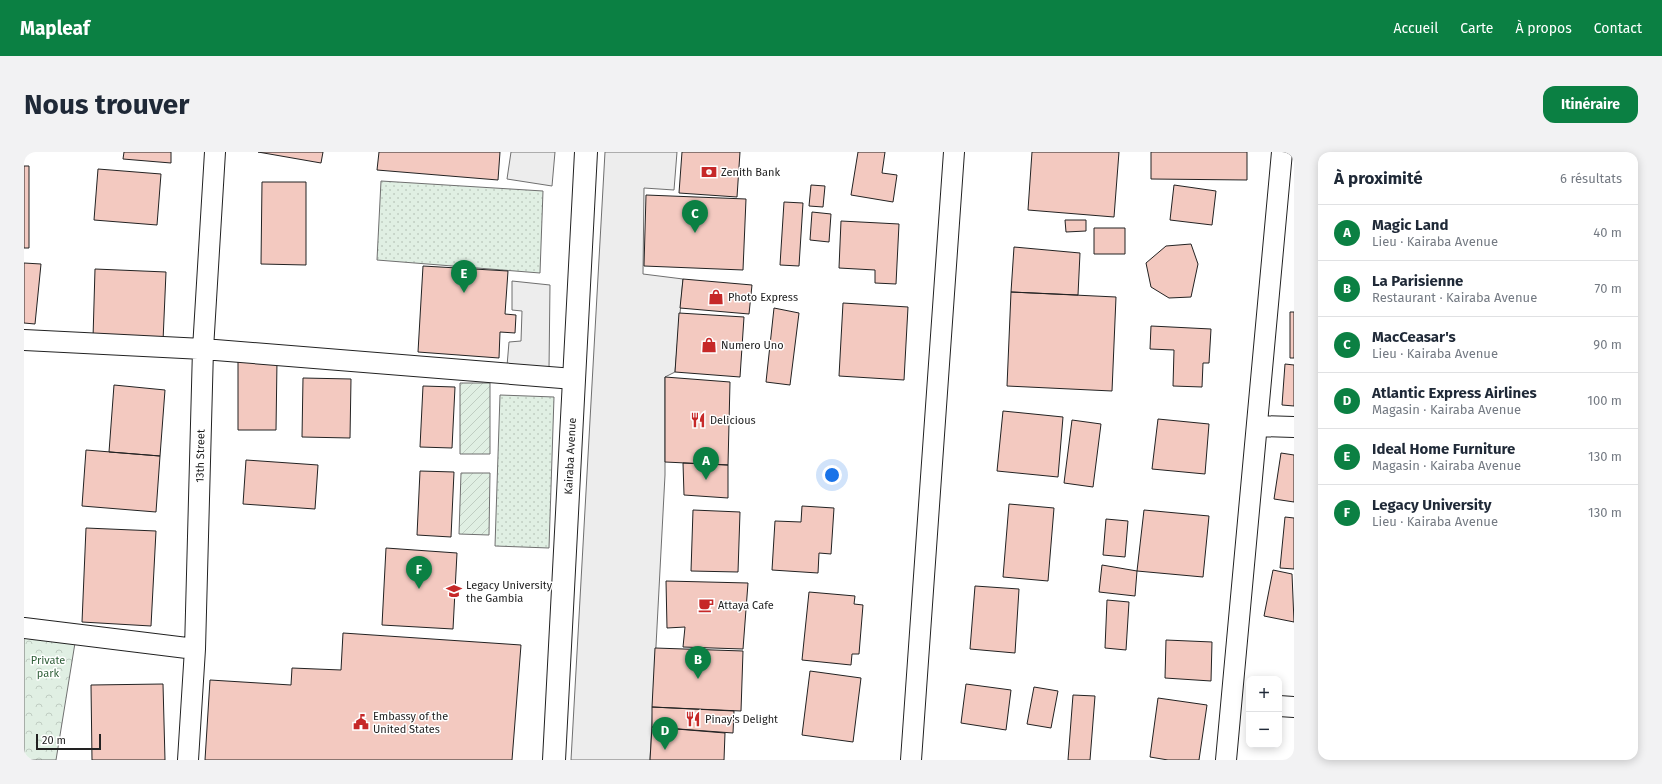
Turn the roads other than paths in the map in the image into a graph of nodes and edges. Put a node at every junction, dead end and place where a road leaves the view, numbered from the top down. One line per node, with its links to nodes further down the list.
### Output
1 (215, 152): 6 (street, 13th Street)
2 (586, 152): 7 (street, Kairaba Avenue)
3 (954, 152): 17 (street)
4 (1286, 159): 8 (street)
5 (24, 340): 6 (street)
6 (203, 350): 7 (street); 11 (street, 13th Street)
7 (574, 379): 16 (street, Kairaba Avenue)
8 (1258, 426): 9 (street); 12 (street)
9 (1294, 427)
10 (24, 628): 11 (street)
11 (195, 649): 15 (street, 13th Street)
12 (1240, 704): 18 (street)
13 (1282, 706): 14 (street)
14 (1294, 707)
15 (188, 760)
16 (554, 760)
17 (911, 760)
18 (1226, 760)

